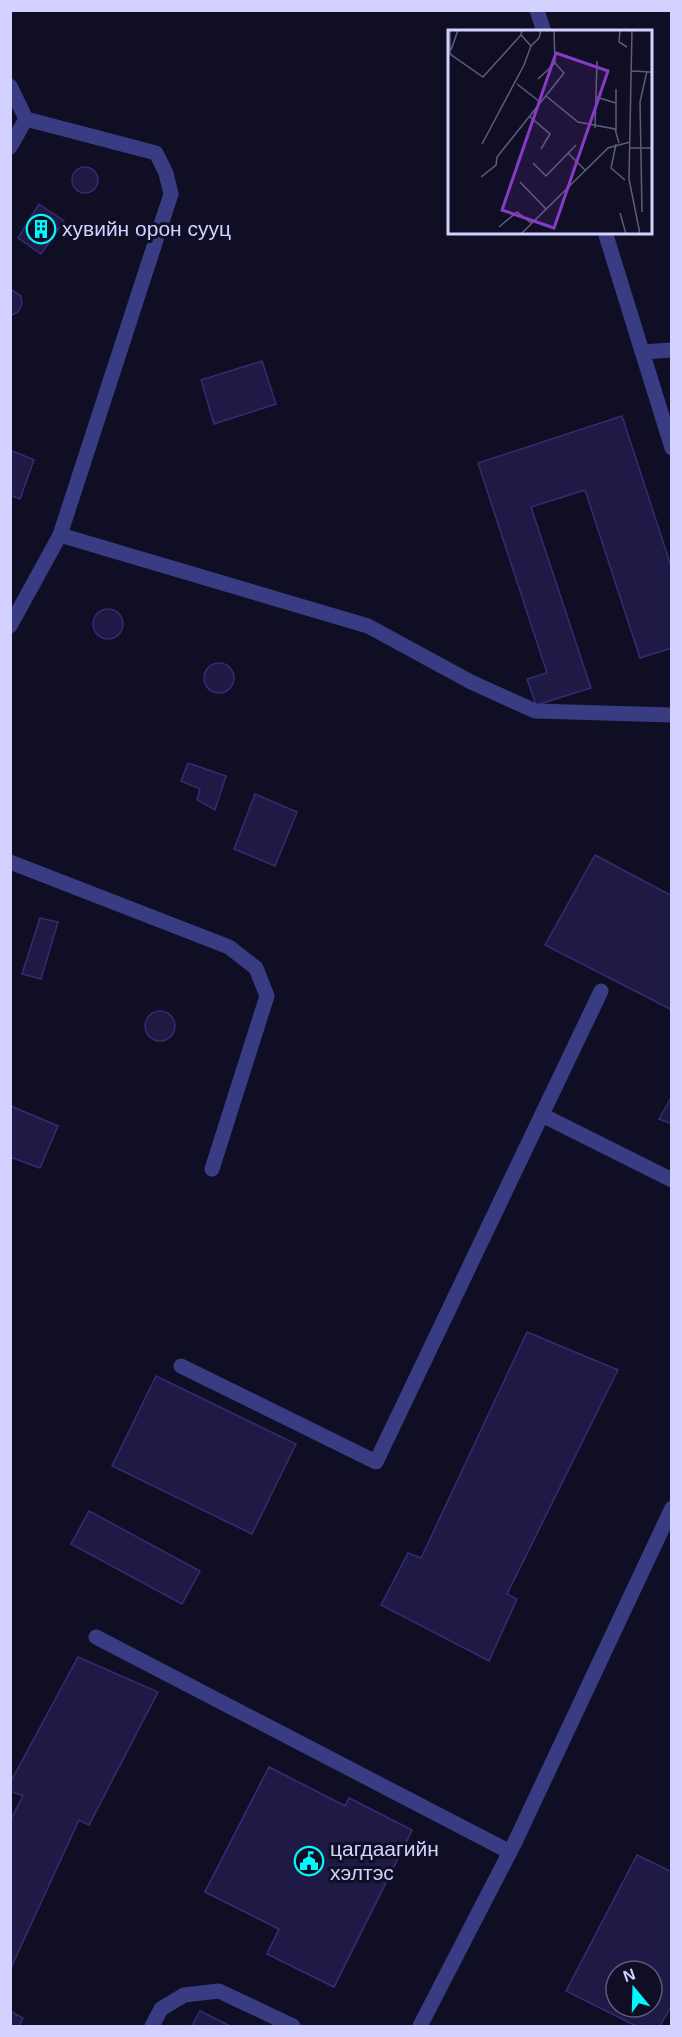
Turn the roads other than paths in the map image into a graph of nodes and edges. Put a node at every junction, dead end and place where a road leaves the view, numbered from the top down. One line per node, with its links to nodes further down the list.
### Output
1 (537, 10): 2 (street)
2 (543, 30)
3 (10, 86): 4 (street)
4 (26, 119): 5 (street); 10 (street)
5 (10, 147)
6 (606, 234): 8 (street)
7 (672, 350): 8 (street)
8 (642, 352): 9 (street)
9 (672, 448)
10 (60, 535): 11 (street); 12 (street)
11 (10, 626)
12 (672, 715)
13 (10, 862): 16 (street)
14 (601, 991): 15 (street)
15 (542, 1115): 17 (street); 18 (street)
16 (212, 1169)
17 (672, 1180)
18 (181, 1366)
19 (672, 1508): 21 (street)
20 (96, 1637): 21 (street)
21 (510, 1852): 24 (street)
22 (152, 2026): 23 (street)
23 (293, 2026)
24 (420, 2026)

